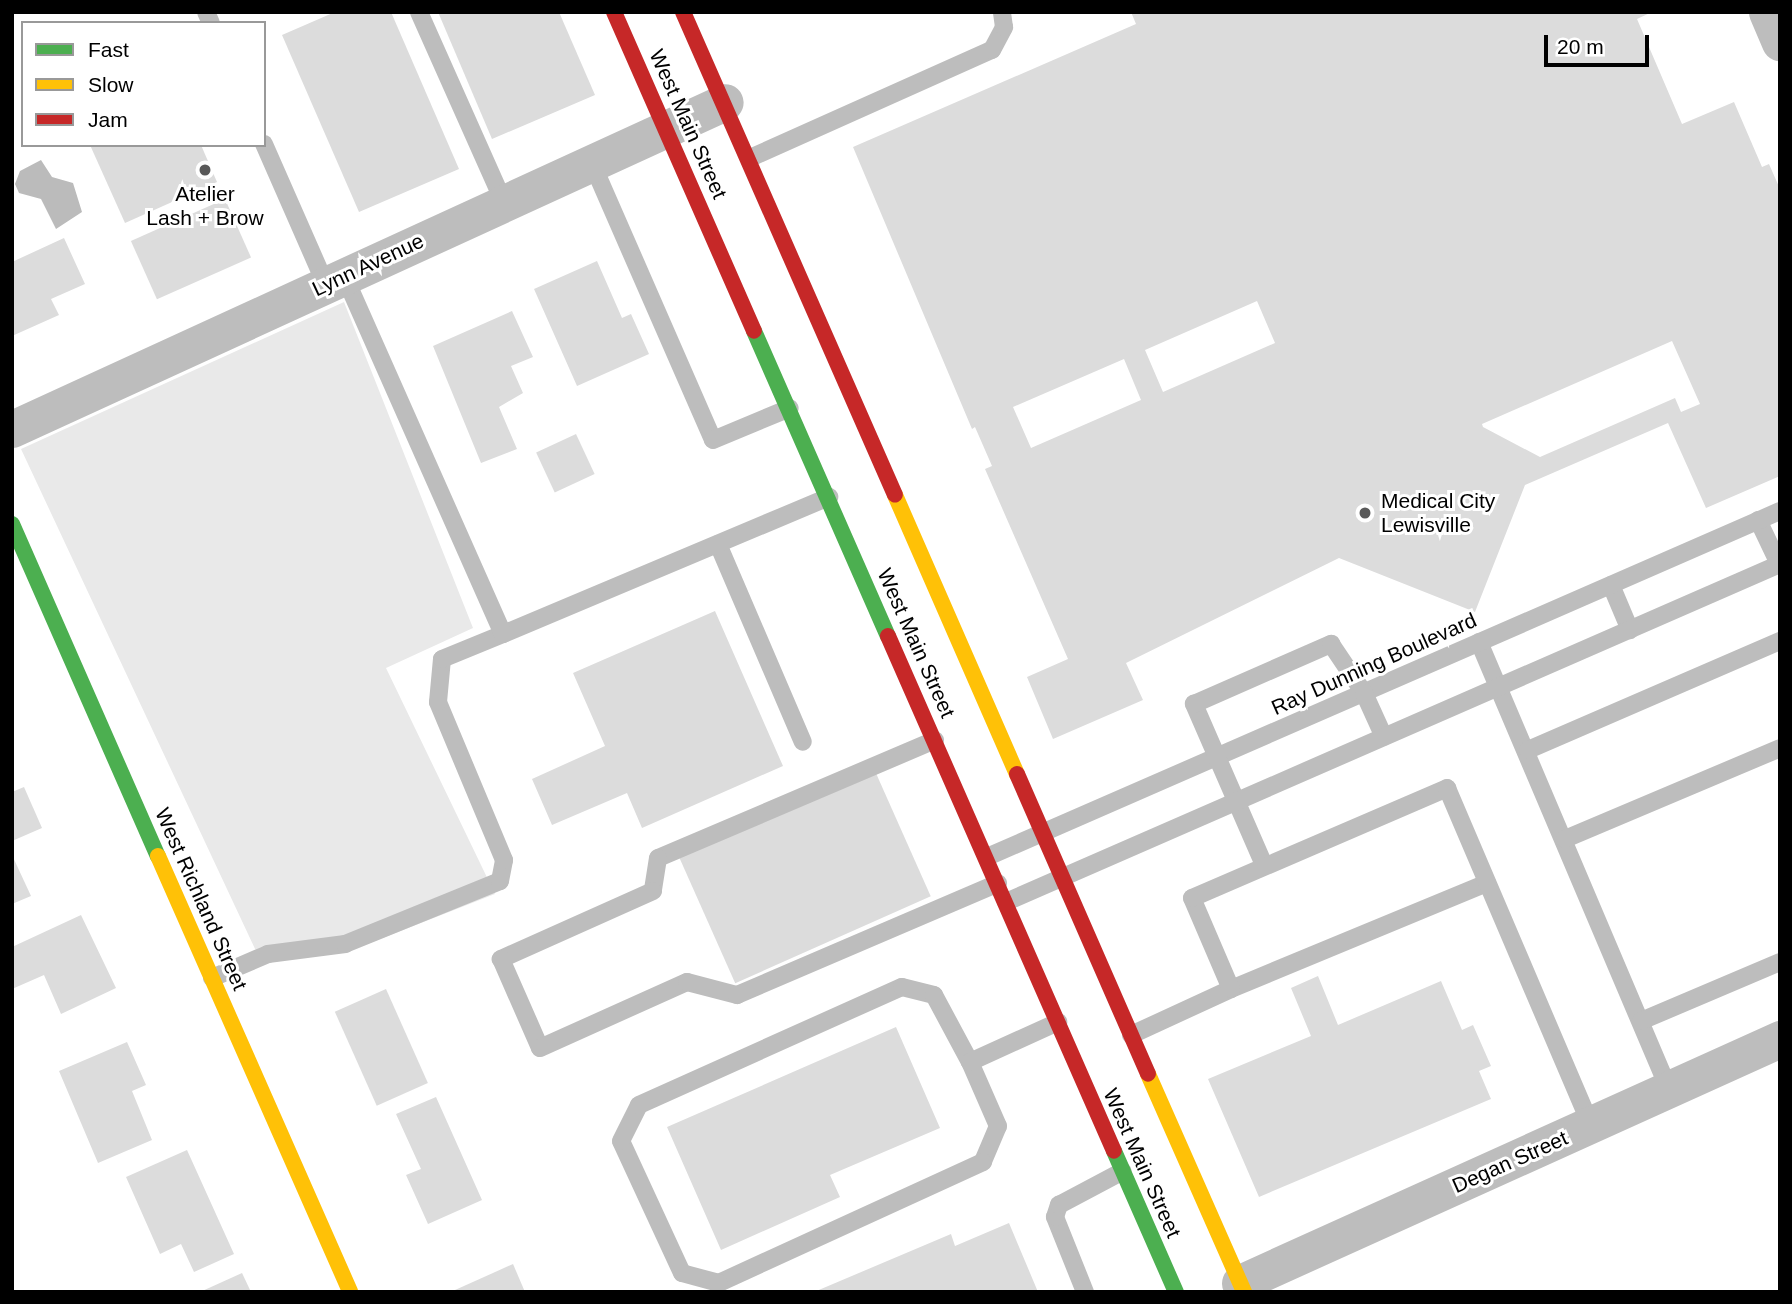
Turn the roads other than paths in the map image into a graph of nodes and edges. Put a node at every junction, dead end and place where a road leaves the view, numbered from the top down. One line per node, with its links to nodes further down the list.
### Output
1 (419, 12): 12 (lane)
2 (614, 12): 8 (main road, West Main Street)
3 (683, 12): 7 (main road, West Main Street)
4 (1002, 12): 10 (lane)
5 (1767, 12): 6 (street)
6 (1780, 42)
7 (724, 102): 8 (street, Lynn Avenue); 10 (main road, West Main Street)
8 (667, 128): 11 (street, Lynn Avenue); 14 (main road, West Main Street)
9 (266, 147): 13 (lane)
10 (750, 158): 36 (main road, West Main Street)
11 (592, 163): 12 (street, Lynn Avenue); 14 (lane)
12 (504, 203): 13 (street, Lynn Avenue)
13 (335, 281): 15 (street, Lynn Avenue); 24 (lane)
14 (790, 408): 16 (main road, West Main Street)
15 (12, 429)
16 (829, 497): 20 (lane); 30 (main road, West Main Street)
17 (1780, 511): 18 (lane, Ray Dunning Boulevard)
18 (1758, 520): 21 (lane); 22 (lane, Ray Dunning Boulevard)
19 (12, 524): 45 (main road, West Richland Street)
20 (718, 544): 24 (lane); 31 (lane)
21 (1779, 564): 23 (lane)
22 (1611, 585): 23 (lane); 26 (lane, Ray Dunning Boulevard)
23 (1630, 629): 27 (lane)
24 (503, 634): 45 (lane)
25 (1780, 641): 33 (lane)
26 (1479, 642): 27 (lane); 28 (lane, Ray Dunning Boulevard)
27 (1501, 686): 29 (lane); 33 (lane)
28 (1364, 693): 29 (lane); 34 (lane, Ray Dunning Boulevard); 34 (lane)
29 (1384, 737): 35 (lane)
30 (935, 740): 38 (main road, West Main Street); 41 (lane)
31 (803, 742)
32 (1780, 748): 37 (lane)
33 (1528, 750): 37 (lane)
34 (1217, 757): 35 (lane); 36 (lane, Ray Dunning Boulevard)
35 (1237, 802): 39 (lane); 40 (lane)
36 (1043, 834): 38 (lane, Ray Dunning Boulevard); 40 (main road, West Main Street)
37 (1565, 839): 47 (lane)
38 (986, 857): 41 (main road, West Main Street)
39 (1264, 865): 42 (lane); 46 (lane)
40 (1062, 879): 43 (lane); 49 (main road, West Main Street)
41 (998, 883): 43 (main road, West Main Street)
42 (1487, 883): 46 (lane); 53 (lane)
43 (1006, 902): 48 (main road, West Main Street)
44 (1780, 962): 47 (lane)
45 (212, 978): 56 (main road, West Richland Street)
46 (1231, 989): 49 (lane)
47 (1641, 1021): 52 (lane)
48 (1058, 1022): 51 (lane); 54 (main road, West Main Street)
49 (1131, 1035): 55 (main road, West Main Street)
50 (1780, 1039): 52 (street, Degan Street)
51 (970, 1062): 51 (lane)
52 (1669, 1090): 53 (street, Degan Street)
53 (1591, 1126): 55 (street, Degan Street)
54 (1123, 1171): 57 (lane); 58 (main road, West Main Street)
55 (1242, 1287)
56 (350, 1292)
57 (1084, 1292)
58 (1176, 1292)

